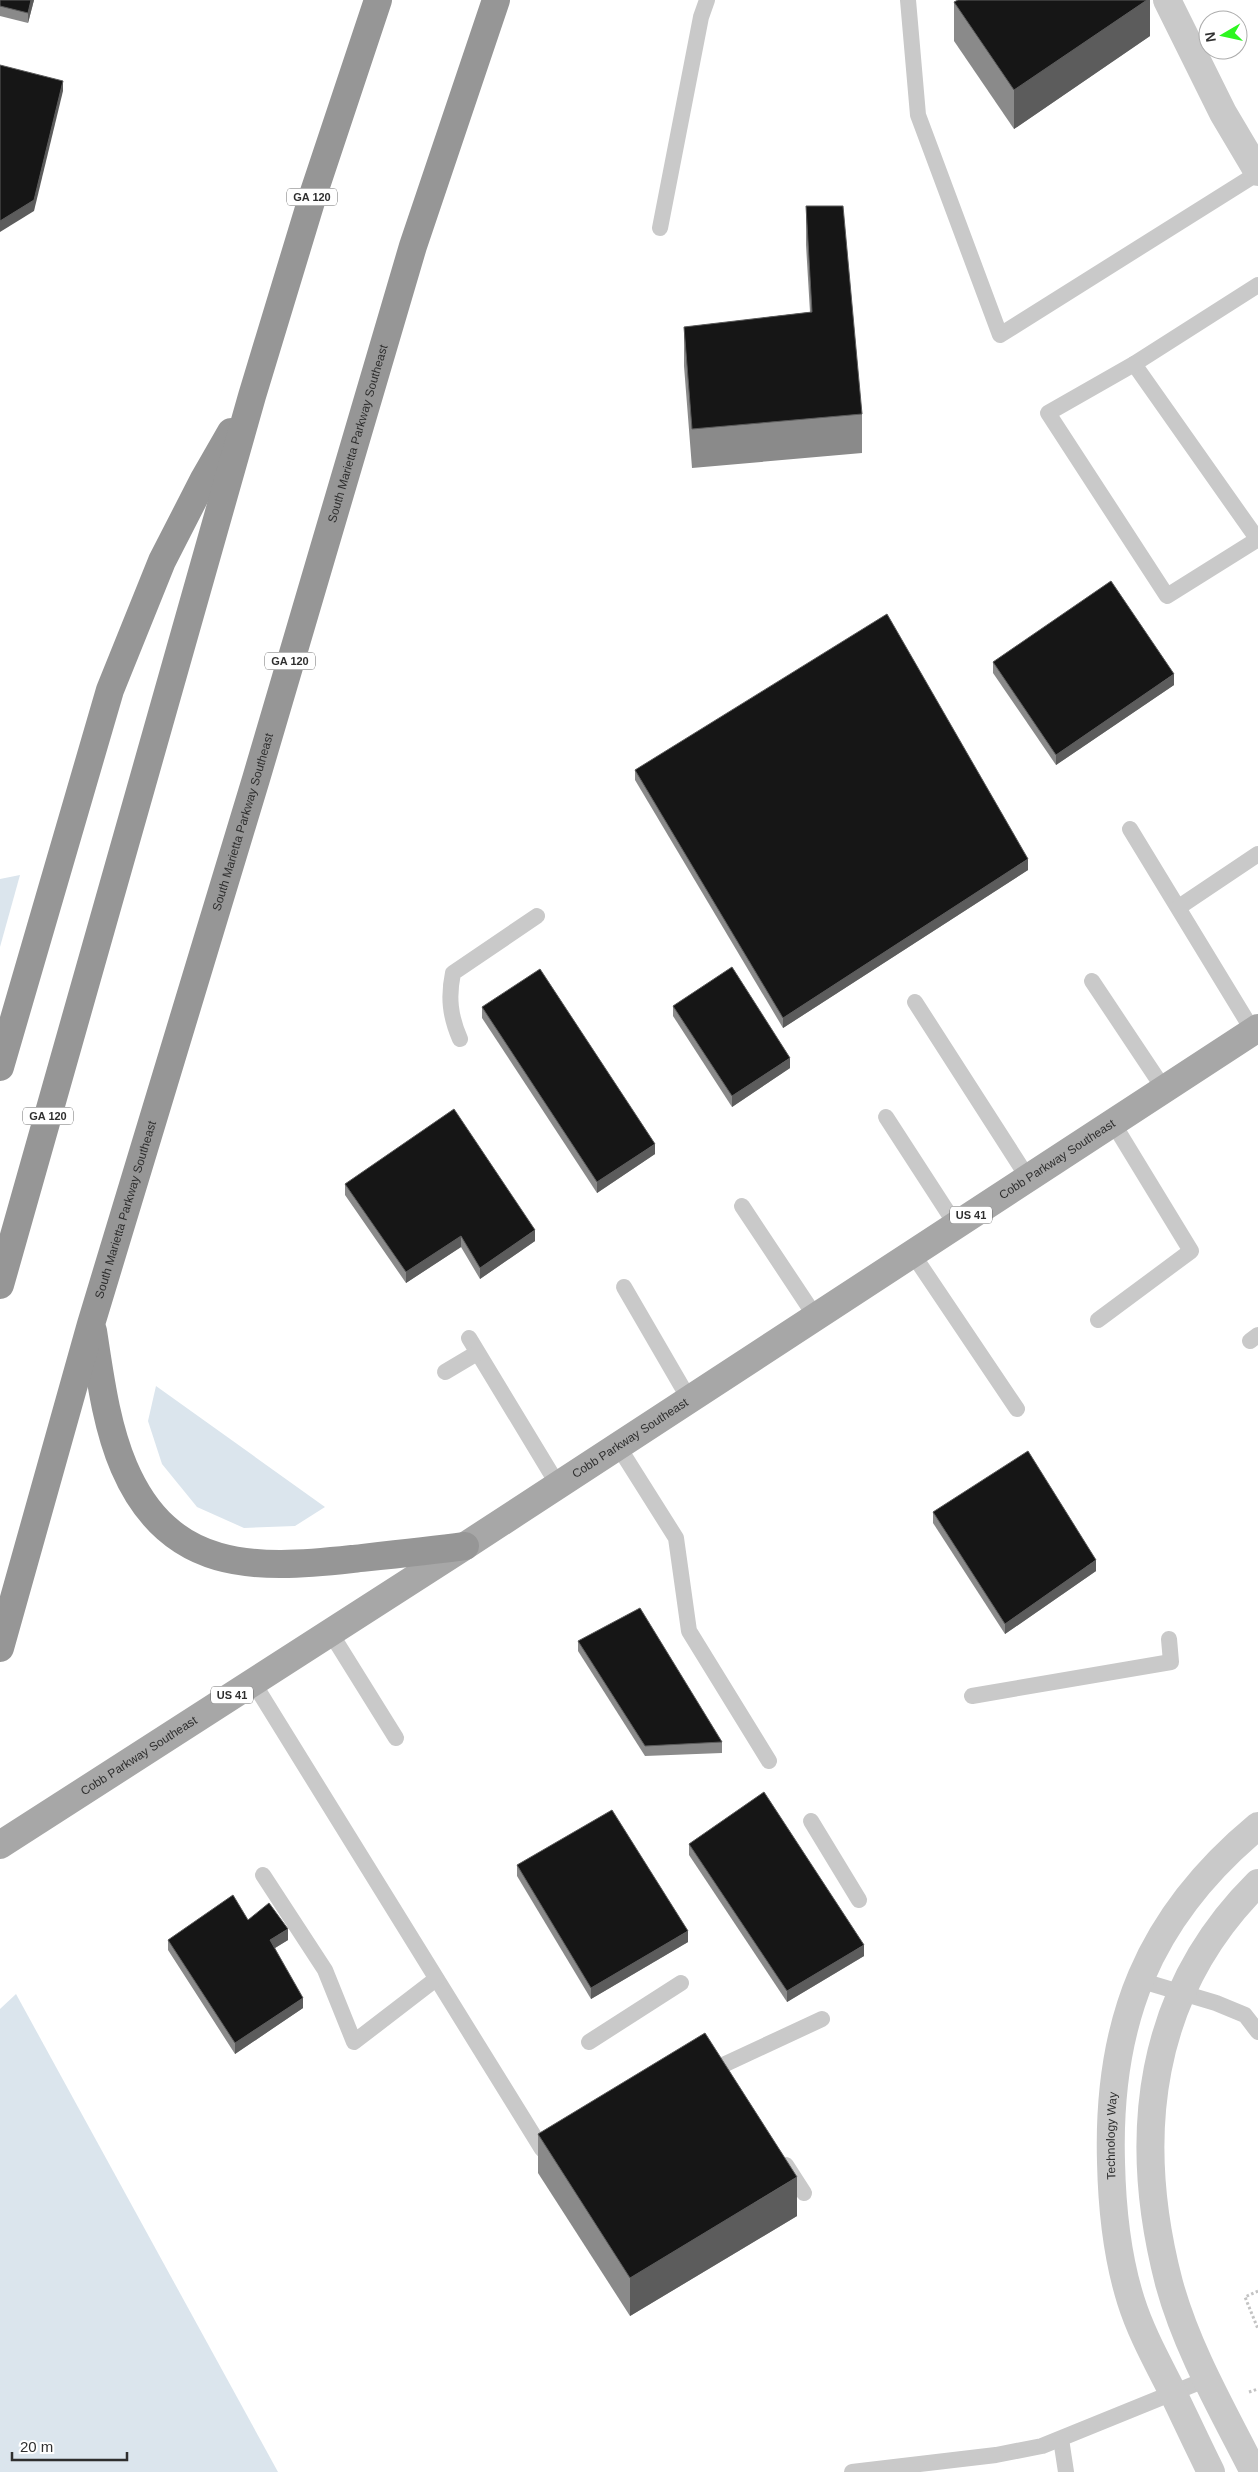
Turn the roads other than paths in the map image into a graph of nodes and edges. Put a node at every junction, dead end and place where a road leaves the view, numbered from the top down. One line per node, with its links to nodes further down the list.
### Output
1 (378, 0): 10 (highway, GA 120)
2 (496, 0): 32 (highway, South Marietta Parkway Southeast / GA 120)
3 (707, 0): 7 (lane)
4 (908, 0): 6 (lane)
5 (1167, 0): 6 (street)
6 (1258, 173)
7 (660, 228)
8 (1258, 285): 9 (lane)
9 (1134, 364): 11 (lane); 11 (lane)
10 (252, 396): 20 (highway); 28 (highway, GA 120)
11 (1258, 539)
12 (1130, 829): 14 (lane)
13 (1258, 854): 14 (lane)
14 (1179, 906): 18 (lane)
15 (537, 916): 19 (lane)
16 (1092, 981): 21 (lane)
17 (915, 1002): 24 (lane)
18 (1255, 1029): 21 (main road, Cobb Parkway Southeast / US 41)
19 (460, 1039)
20 (0, 1067)
21 (1164, 1089): 23 (main road, Cobb Parkway Southeast / US 41)
22 (886, 1117): 26 (lane)
23 (1113, 1123): 24 (main road, Cobb Parkway Southeast / US 41); 31 (lane)
24 (1028, 1178): 26 (main road, Cobb Parkway Southeast / US 41)
25 (742, 1206): 30 (lane)
26 (956, 1224): 27 (main road, Cobb Parkway Southeast / US 41)
27 (912, 1253): 30 (main road, Cobb Parkway Southeast / US 41); 37 (lane)
28 (0, 1285)
29 (624, 1287): 36 (lane)
30 (815, 1316): 36 (main road, Cobb Parkway Southeast / US 41)
31 (1098, 1320)
32 (92, 1324): 40 (highway); 43 (highway, South Marietta Parkway Southeast / GA 120)
33 (468, 1338): 34 (lane)
34 (477, 1353): 35 (lane); 39 (lane)
35 (445, 1372)
36 (689, 1399): 38 (main road, Cobb Parkway Southeast / US 41)
37 (1017, 1409)
38 (618, 1446): 39 (main road, Cobb Parkway Southeast / US 41); 47 (lane)
39 (558, 1485): 40 (main road, Cobb Parkway Southeast / US 41)
40 (465, 1546): 41 (main road, Cobb Parkway Southeast / US 41)
41 (330, 1632): 44 (main road, Cobb Parkway Southeast / US 41); 46 (lane)
42 (1169, 1639): 45 (lane)
43 (0, 1648)
44 (253, 1682): 50 (main road, Cobb Parkway Southeast / US 41); 54 (lane)
45 (972, 1696)
46 (396, 1738)
47 (769, 1761)
48 (811, 1821): 53 (lane)
49 (1258, 1826): 55 (street, Technology Way)
50 (0, 1845)
51 (263, 1875): 54 (lane)
52 (1258, 1883): 57 (street)
53 (859, 1900)
54 (436, 1979): 64 (lane)
55 (1139, 1980): 57 (lane); 68 (street, Technology Way)
56 (680, 1984): 60 (lane)
57 (1181, 1992): 59 (lane); 67 (street)
58 (822, 2019): 62 (lane)
59 (1258, 2032)
60 (589, 2042)
61 (712, 2051): 62 (lane)
62 (721, 2066): 63 (lane)
63 (732, 2082)
64 (567, 2133)
65 (778, 2153): 66 (lane)
66 (804, 2193)
67 (1207, 2379): 68 (lane); 73 (street)
68 (1173, 2393): 69 (lane); 72 (street, Technology Way)
69 (1061, 2439): 70 (lane); 71 (lane)
70 (852, 2472)
71 (1066, 2472)
72 (1211, 2472)
73 (1254, 2472)

